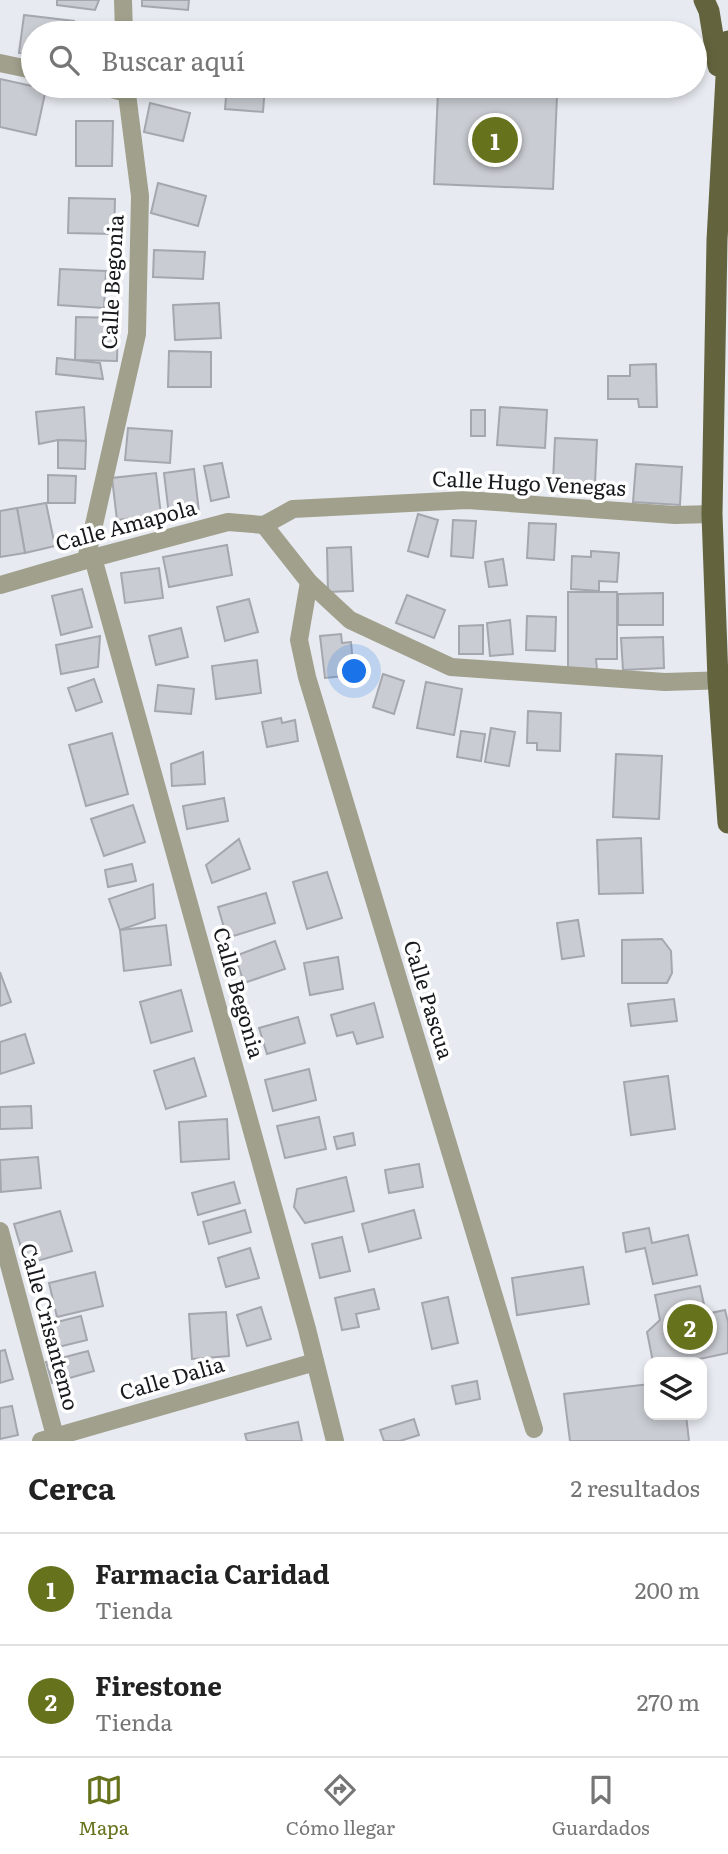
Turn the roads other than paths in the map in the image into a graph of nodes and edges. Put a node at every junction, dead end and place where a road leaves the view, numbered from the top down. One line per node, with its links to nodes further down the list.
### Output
1 (123, 0): 3 (street)
2 (704, 0): 8 (main road)
3 (124, 21)
4 (728, 41): 8 (main road)
5 (0, 64): 6 (street)
6 (21, 68)
7 (127, 98): 11 (street, Calle Begonia)
8 (724, 100): 9 (main road)
9 (712, 514): 10 (street, Calle Hugo Venegas); 14 (main road)
10 (264, 525): 11 (street, Calle Amapola); 12 (street)
11 (89, 559): 13 (street, Calle Amapola); 17 (street, Calle Begonia)
12 (309, 582): 14 (street); 18 (street, Calle Pascua)
13 (1, 585)
14 (723, 680): 15 (main road)
15 (728, 823)
16 (0, 1231): 19 (street, Calle Crisantemo)
17 (316, 1362): 19 (street, Calle Dalia); 20 (street, Calle Begonia)
18 (534, 1429)
19 (48, 1438)
20 (335, 1441)

